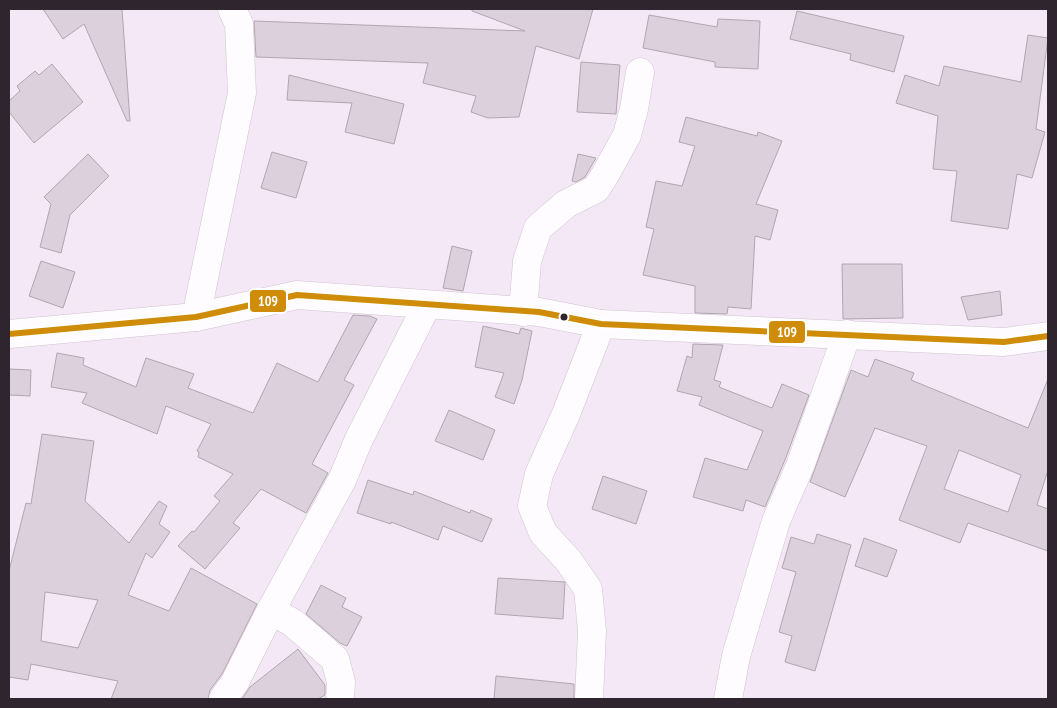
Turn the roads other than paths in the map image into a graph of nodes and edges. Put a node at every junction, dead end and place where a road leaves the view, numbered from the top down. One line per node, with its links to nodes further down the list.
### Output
1 (232, 9): 5 (street)
2 (640, 72): 4 (street)
3 (427, 305): 4 (street); 5 (street); 10 (street)
4 (523, 312): 6 (street)
5 (196, 317): 7 (street)
6 (602, 324): 8 (street); 13 (street)
7 (9, 334)
8 (847, 334): 9 (street); 14 (street)
9 (1048, 336)
10 (271, 610): 11 (street); 12 (street)
11 (223, 699)
12 (340, 699)
13 (588, 699)
14 (728, 699)

